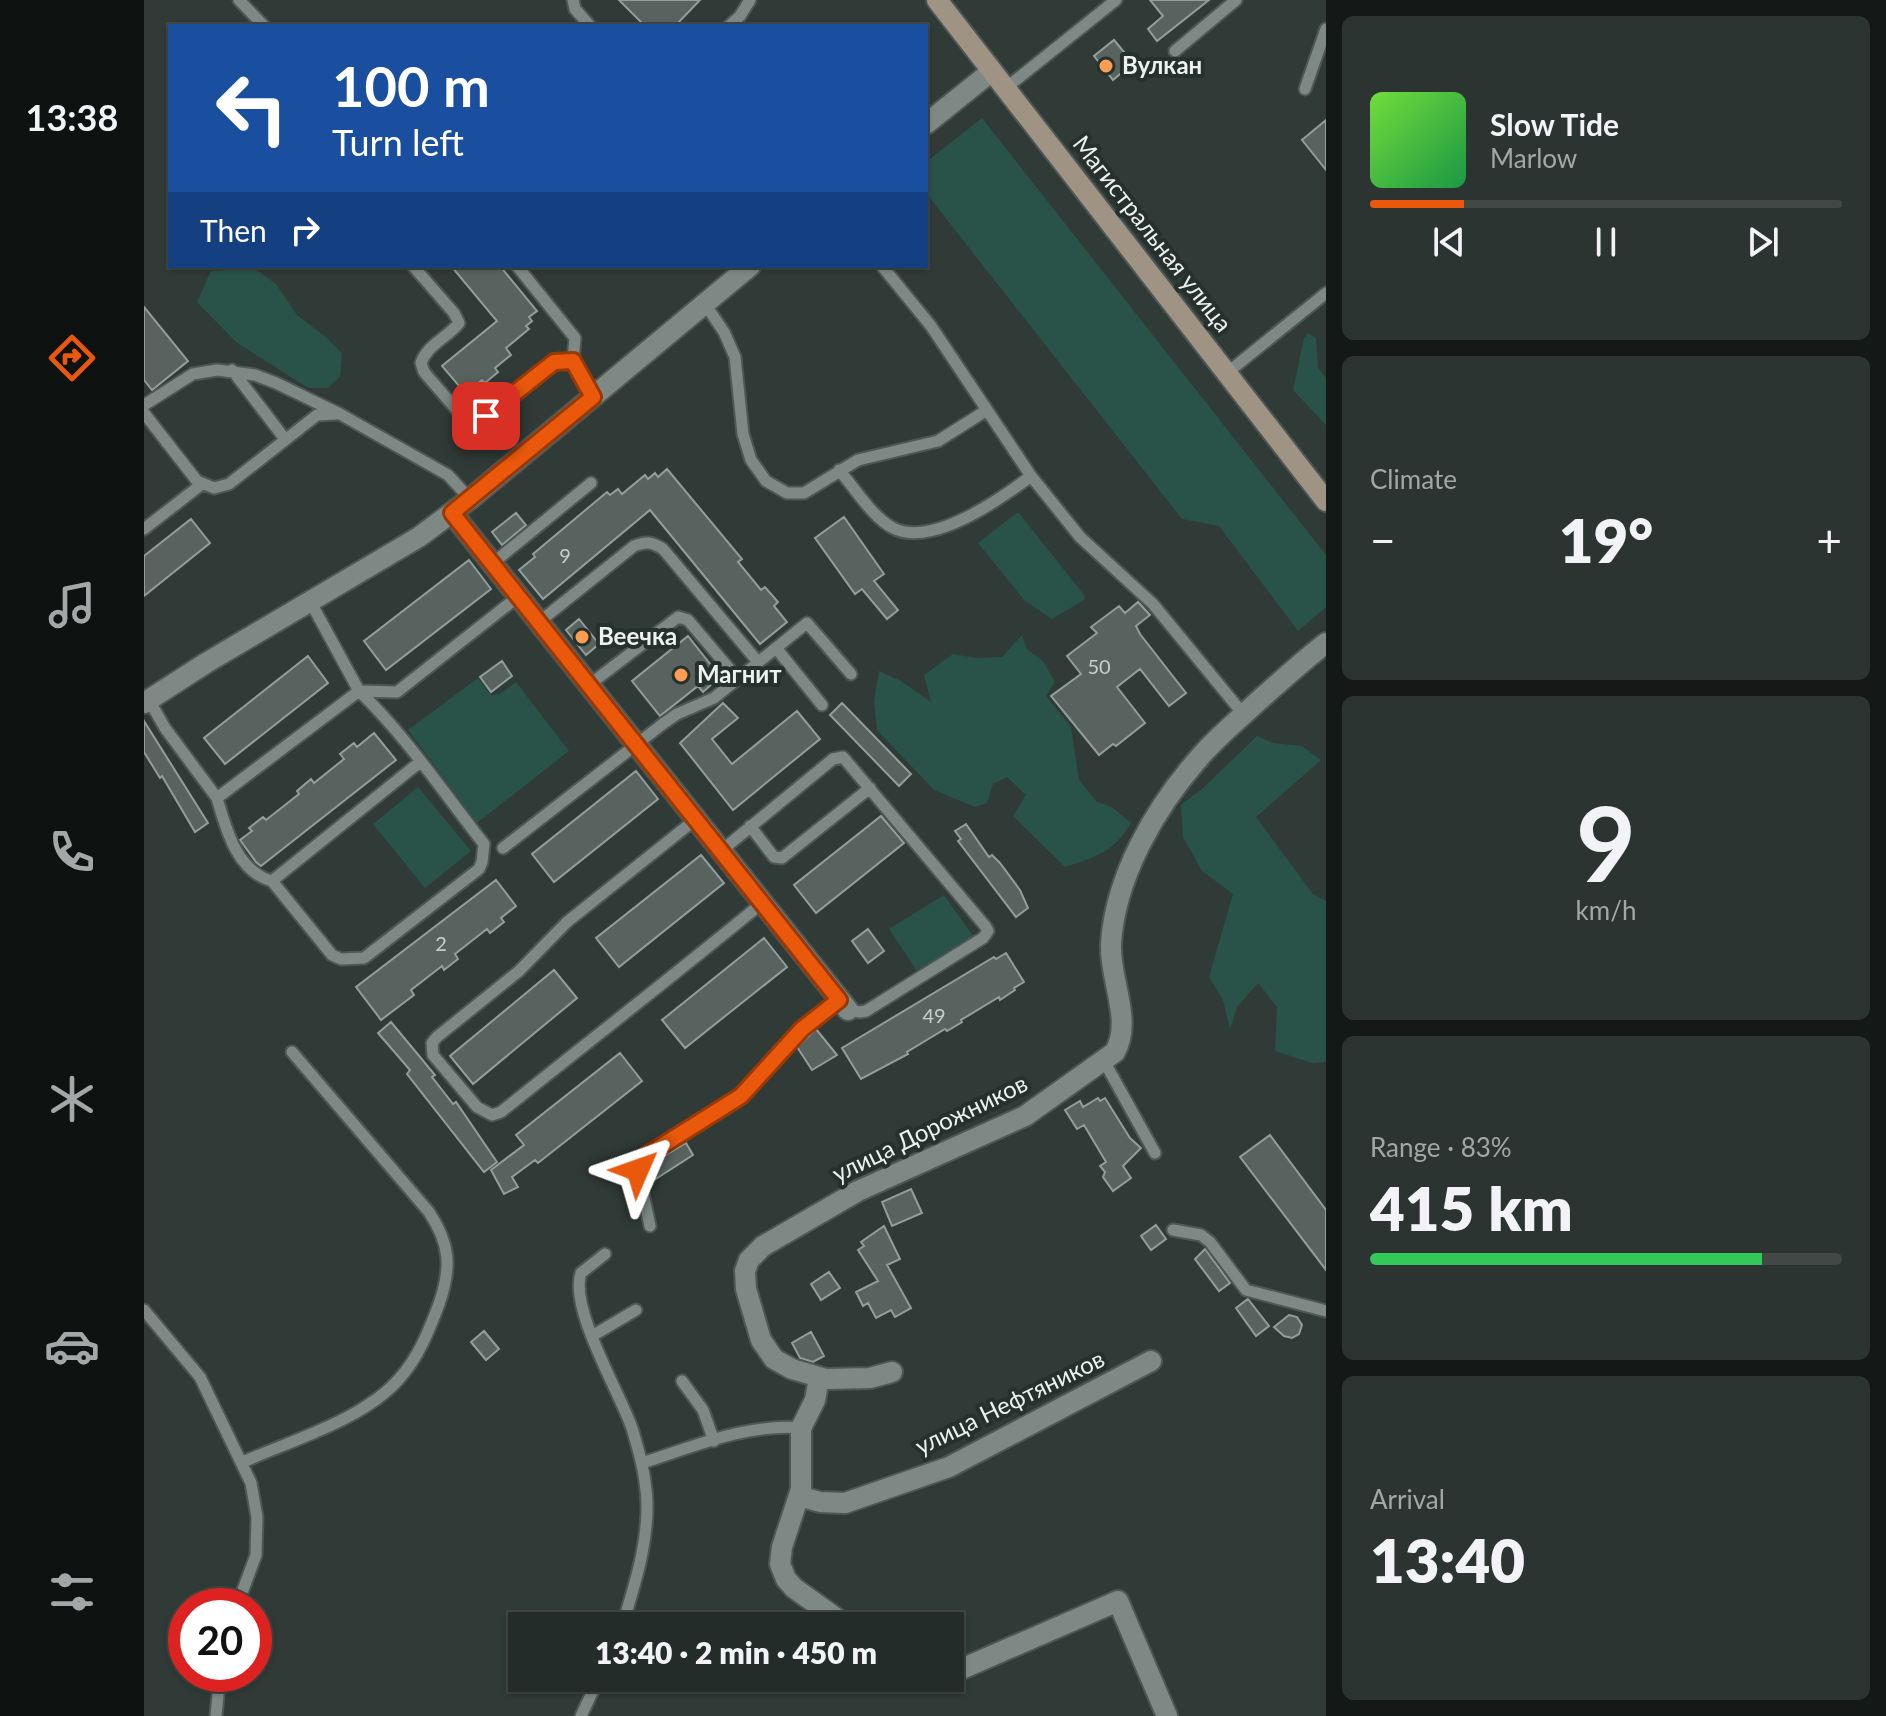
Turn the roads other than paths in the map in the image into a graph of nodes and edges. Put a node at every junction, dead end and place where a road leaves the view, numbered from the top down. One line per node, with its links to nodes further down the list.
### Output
1 (239, 0): 7 (lane)
2 (573, 0): 8 (lane)
3 (750, 0): 9 (lane)
4 (937, 0): 12 (main road, Магистральная улица)
5 (1116, 0): 13 (lane)
6 (1236, 0): 11 (lane)
7 (262, 24)
8 (588, 24)
9 (731, 24)
10 (1326, 29): 14 (lane)
11 (1175, 51)
12 (992, 71): 13 (main road, Магистральная улица); 15 (street)
13 (1006, 88): 24 (main road, Магистральная улица)
14 (1305, 89)
15 (928, 122)
16 (415, 268): 22 (lane)
17 (519, 268): 22 (lane)
18 (748, 268): 21 (street)
19 (884, 268): 27 (lane)
20 (1326, 293): 24 (lane)
21 (705, 304): 25 (street); 31 (lane)
22 (573, 361): 25 (lane)
23 (232, 370): 26 (lane); 29 (lane); 30 (lane)
24 (1227, 373): 36 (main road, Магистральная улица)
25 (593, 397): 35 (street)
26 (144, 405)
27 (987, 410): 31 (lane); 32 (lane)
28 (144, 413): 34 (lane)
29 (340, 414): 30 (lane); 35 (lane)
30 (285, 439): 34 (lane)
31 (839, 470): 32 (lane)
32 (1031, 476): 52 (lane)
33 (591, 483): 39 (lane)
34 (202, 484): 38 (lane)
35 (470, 499): 37 (street)
36 (1326, 501)
37 (452, 513): 39 (street); 41 (street)
38 (144, 529)
39 (493, 563): 40 (street)
40 (519, 596): 42 (street); 49 (lane)
41 (310, 601): 49 (lane); 50 (street)
42 (539, 622): 45 (lane); 48 (street)
43 (1326, 643): 52 (street, улица Дорожников)
44 (776, 648): 45 (lane); 46 (lane); 51 (lane)
45 (758, 662): 47 (lane)
46 (851, 674)
47 (738, 679): 48 (lane); 53 (lane)
48 (589, 685): 53 (street)
49 (359, 691): 54 (lane); 56 (lane)
50 (146, 702): 56 (lane)
51 (822, 705)
52 (1244, 715): 65 (street, улица Дорожников)
53 (638, 744): 57 (street); 59 (lane)
54 (420, 762): 61 (lane); 61 (lane)
55 (870, 788): 58 (lane); 58 (lane); 63 (lane)
56 (217, 798): 61 (lane)
57 (696, 819): 60 (street); 62 (lane)
58 (750, 826): 60 (lane)
59 (503, 848)
60 (721, 851): 62 (street)
61 (272, 881)
62 (762, 903): 63 (street)
63 (844, 1005): 67 (lane)
64 (292, 1052): 80 (lane)
65 (1104, 1061): 66 (lane); 76 (street, улица Дорожников)
66 (1155, 1153)
67 (650, 1226)
68 (1173, 1230): 72 (lane)
69 (605, 1254): 73 (lane)
70 (144, 1310): 80 (lane)
71 (636, 1310): 73 (lane)
72 (1326, 1311)
73 (592, 1336): 81 (lane)
74 (1151, 1361): 82 (street, улица Нефтяников)
75 (892, 1372): 76 (street, улица Дорожников)
76 (819, 1378): 78 (street)
77 (682, 1381): 79 (lane)
78 (801, 1428): 79 (lane); 82 (street)
79 (714, 1441): 81 (lane)
80 (243, 1462): 83 (lane)
81 (642, 1463): 84 (lane)
82 (799, 1496): 85 (street)
83 (244, 1588)
84 (626, 1612)
85 (827, 1612)
86 (964, 1668): 91 (street)
87 (218, 1692): 89 (lane)
88 (592, 1692): 90 (lane)
89 (216, 1716)
90 (581, 1716)
91 (1167, 1716)

